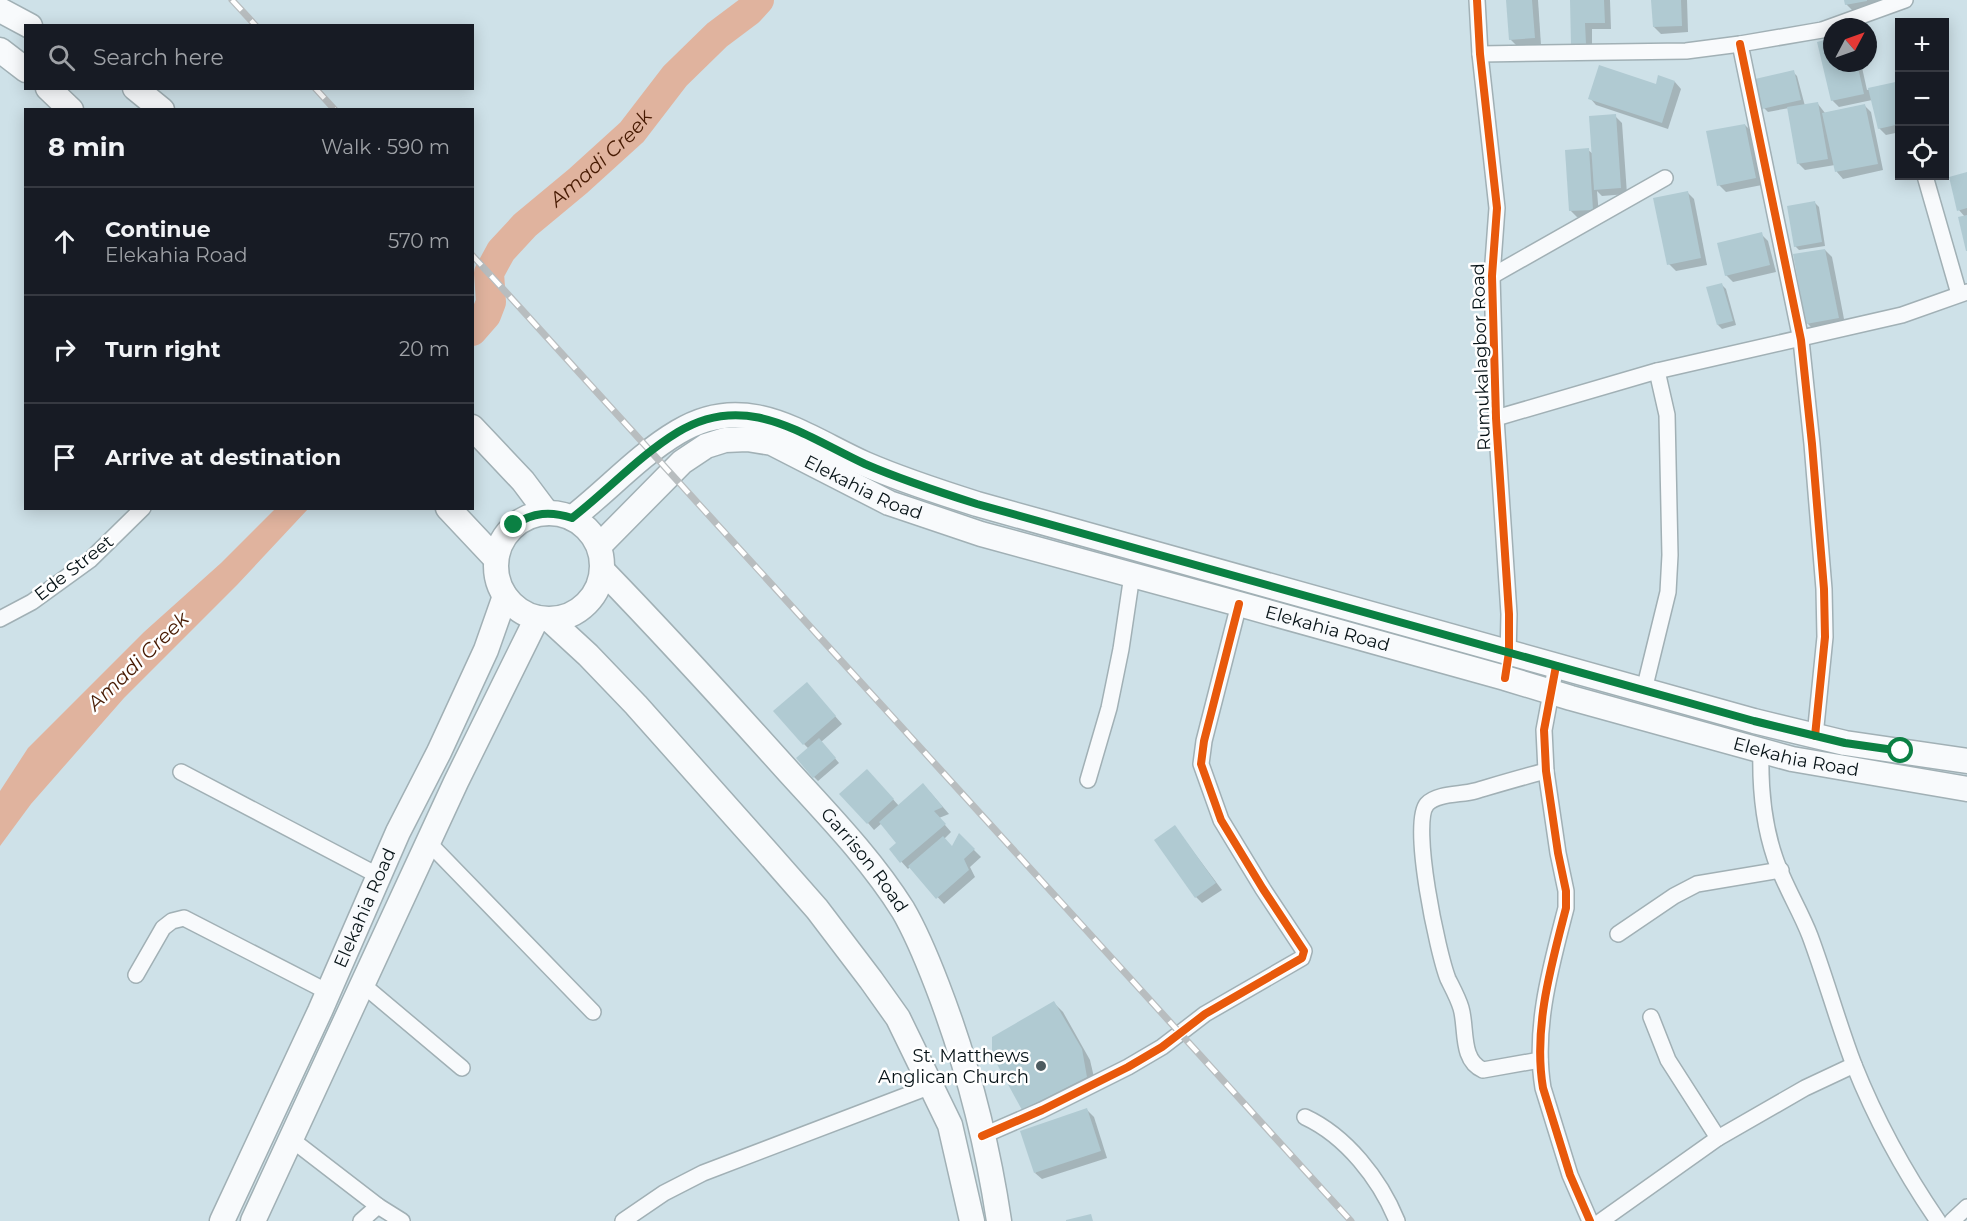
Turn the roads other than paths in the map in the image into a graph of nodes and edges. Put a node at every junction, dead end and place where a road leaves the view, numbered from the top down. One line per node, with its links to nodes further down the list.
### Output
1 (1477, 0): 6 (street, Rumukalagbor Road)
2 (1905, 0): 5 (street)
3 (0, 10): 4 (main road)
4 (26, 24)
5 (1740, 44): 6 (street); 15 (street)
6 (1480, 54): 13 (street, Rumukalagbor Road)
7 (50, 90): 9 (main road)
8 (137, 90): 10 (main road)
9 (68, 108)
10 (160, 108)
11 (1665, 178): 13 (street)
12 (1926, 180): 14 (street)
13 (1492, 276): 17 (street, Rumukalagbor Road)
14 (1963, 293): 15 (street)
15 (1801, 340): 16 (street); 36 (street)
16 (1657, 371): 17 (street); 34 (street)
17 (1496, 418): 31 (street, Rumukalagbor Road)
18 (474, 430): 21 (main road)
19 (141, 510): 29 (street, Ede Street)
20 (450, 510): 24 (main road)
21 (547, 513): 22 (main road); 24 (main road)
22 (572, 518): 23 (main road); 31 (main road, Elekahia Road)
23 (599, 546): 25 (main road); 26 (main road, Elekahia Road)
24 (496, 559): 27 (main road)
25 (603, 571): 30 (main road); 57 (main road, Garrison Road)
26 (1132, 575): 28 (main road, Elekahia Road); 41 (street)
27 (505, 596): 30 (main road); 45 (main road, Elekahia Road)
28 (1239, 603): 33 (main road, Elekahia Road); 57 (street)
29 (0, 619)
30 (543, 619): 43 (main road, Elekahia Road); 55 (main road)
31 (1509, 652): 32 (main road, Elekahia Road); 33 (street, Rumukalagbor Road)
32 (1556, 666): 34 (main road, Elekahia Road); 35 (street)
33 (1505, 678): 35 (main road, Elekahia Road)
34 (1644, 690): 36 (main road, Elekahia Road)
35 (1552, 692): 37 (main road, Elekahia Road); 39 (street)
36 (1815, 736): 38 (main road, Elekahia Road)
37 (1761, 750): 42 (main road, Elekahia Road); 44 (street)
38 (1967, 761)
39 (1546, 771): 52 (street); 52 (street)
40 (181, 772): 45 (street)
41 (1088, 780)
42 (1967, 789)
43 (428, 842): 48 (main road, Elekahia Road); 50 (street)
44 (1781, 870): 46 (street); 53 (street)
45 (379, 876): 49 (main road, Elekahia Road)
46 (1618, 934)
47 (136, 975): 49 (street)
48 (363, 984): 54 (street); 59 (main road, Elekahia Road)
49 (328, 992): 62 (main road, Elekahia Road)
50 (593, 1012)
51 (1651, 1017): 58 (street)
52 (1540, 1060): 70 (street)
53 (1854, 1065): 58 (street); 72 (street)
54 (462, 1068)
55 (931, 1086): 66 (street); 67 (main road)
56 (1305, 1117): 69 (street)
57 (982, 1136): 68 (main road, Garrison Road)
58 (1718, 1138): 71 (street)
59 (291, 1139): 60 (street); 63 (main road, Elekahia Road)
60 (378, 1206): 64 (street); 65 (street)
61 (1967, 1207): 73 (street)
62 (222, 1221)
63 (253, 1221)
64 (361, 1221)
65 (402, 1221)
66 (623, 1221)
67 (972, 1221)
68 (999, 1221)
69 (1396, 1221)
70 (1590, 1221)
71 (1601, 1221)
72 (1938, 1221)
73 (1952, 1221)

